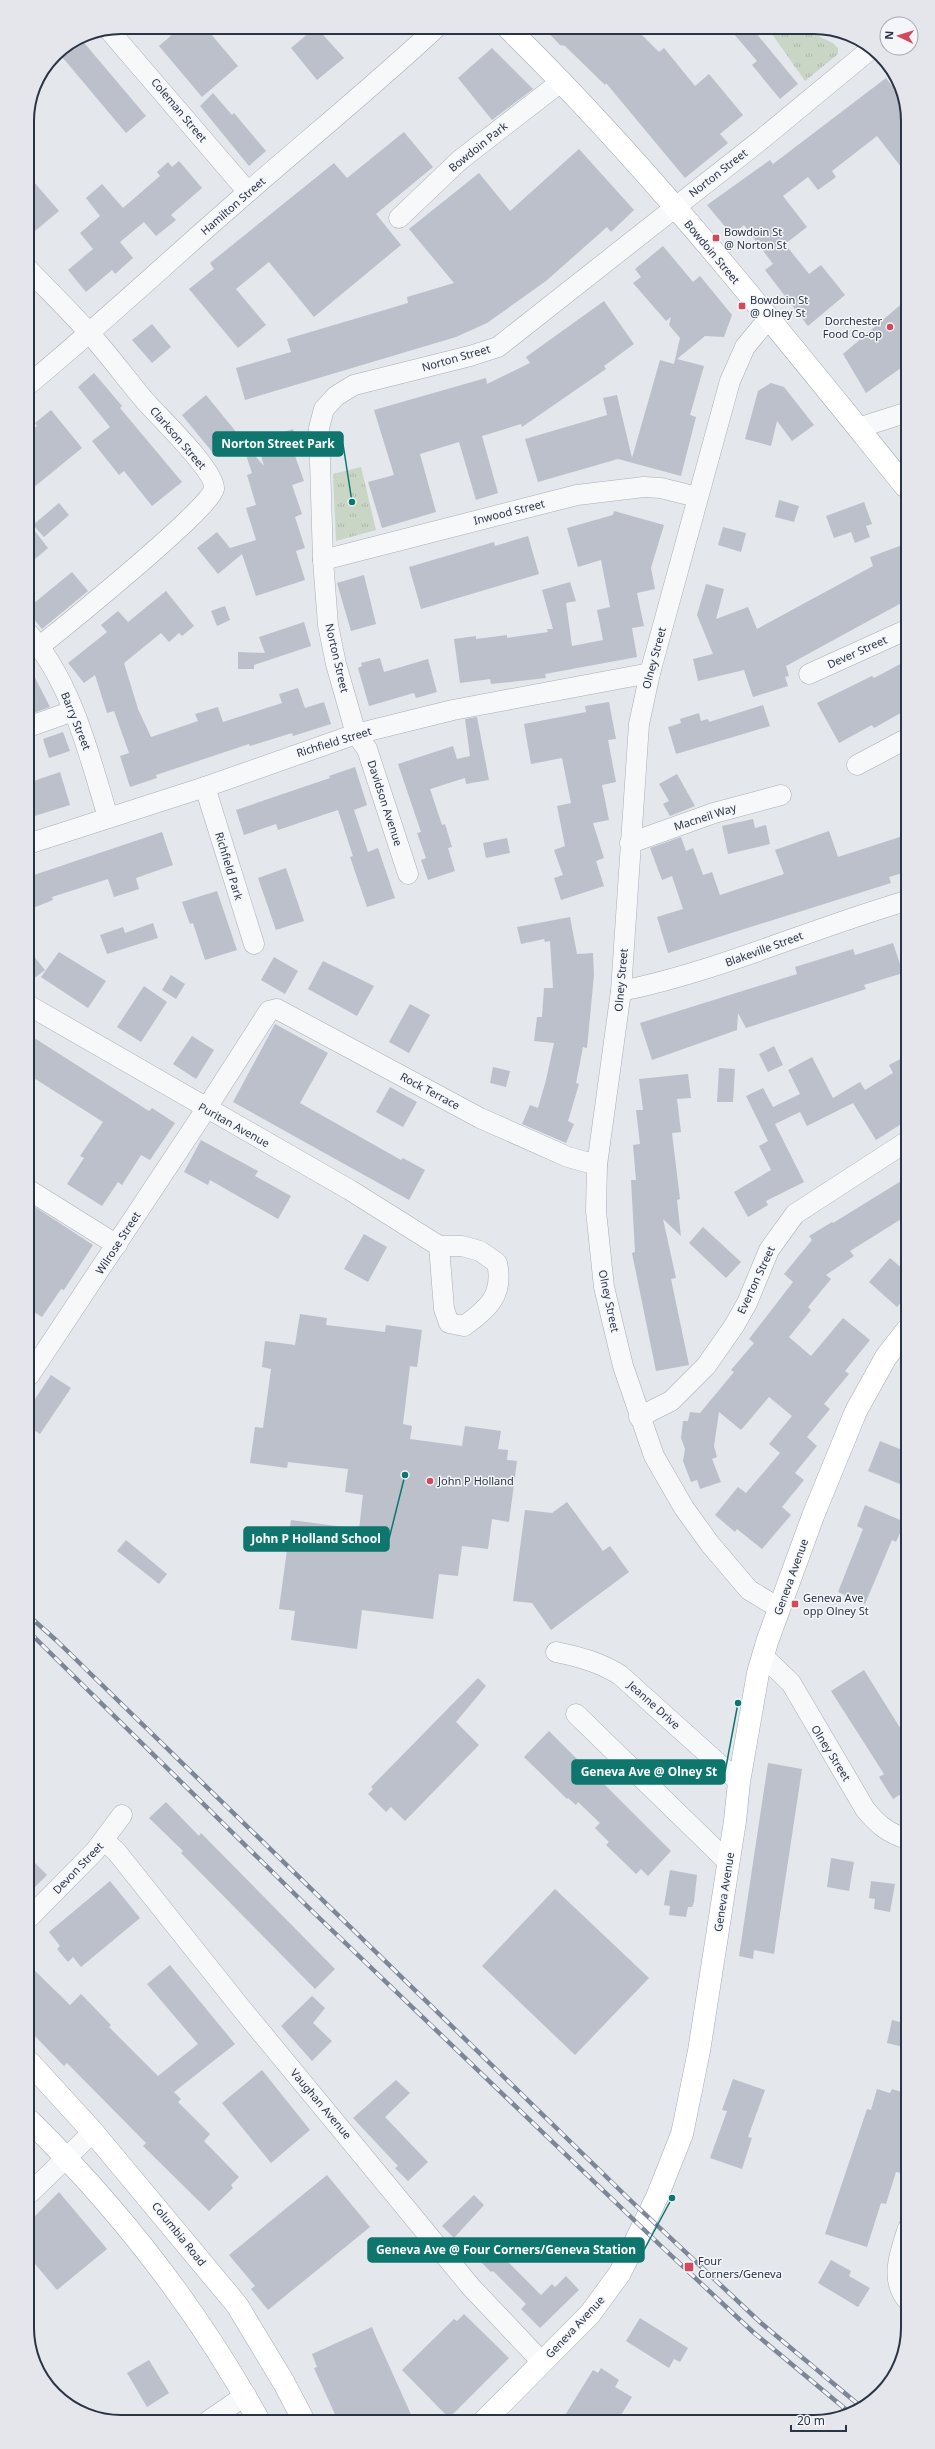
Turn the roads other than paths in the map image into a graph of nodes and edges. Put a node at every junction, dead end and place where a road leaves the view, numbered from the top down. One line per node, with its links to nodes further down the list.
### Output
1 (430, 34): 6 (street, Hamilton Street)
2 (514, 34): 5 (main road, Bowdoin Street)
3 (112, 35): 6 (street, Coleman Street)
4 (867, 52): 7 (street, Norton Street)
5 (562, 81): 7 (main road, Bowdoin Street); 8 (street, Bowdoin Park)
6 (248, 192): 11 (street, Hamilton Street)
7 (674, 207): 10 (main road, Bowdoin Street); 17 (street, Norton Street)
8 (399, 218)
9 (34, 275): 11 (street, Clarkson Street)
10 (768, 319): 14 (main road, Bowdoin Street); 16 (street, Olney Street)
11 (90, 334): 12 (street, Hamilton Street); 19 (street, Clarkson Street)
12 (34, 380)
13 (901, 414): 14 (street)
14 (858, 428): 15 (main road, Bowdoin Street)
15 (901, 481)
16 (698, 497): 17 (street, Inwood Street); 20 (street, Olney Street)
17 (323, 560): 24 (street, Norton Street)
18 (901, 632): 21 (street, Dever Street)
19 (34, 640): 22 (street, Barry Street)
20 (650, 673): 24 (street, Richfield Street); 31 (street, Olney Street)
21 (809, 674)
22 (73, 711): 23 (street); 29 (street, Barry Street)
23 (34, 725)
24 (356, 734): 27 (street, Richfield Street); 32 (street, Davidson Avenue)
25 (901, 742): 26 (street)
26 (857, 765)
27 (205, 787): 29 (street, Richfield Street); 34 (street, Richfield Park)
28 (781, 795): 31 (street, Macneil Way)
29 (108, 817): 30 (street, Richfield Street)
30 (34, 842)
31 (630, 843): 35 (street, Olney Street)
32 (408, 874)
33 (901, 902): 35 (street, Blakeville Street)
34 (254, 944)
35 (621, 991): 40 (street, Olney Street)
36 (34, 1009): 38 (street, Puritan Avenue)
37 (269, 1011): 38 (street, Wilrose Street); 40 (street, Rock Terrace)
38 (206, 1109): 42 (street, Wilrose Street); 43 (street, Puritan Avenue)
39 (901, 1145): 46 (street, Everton Street)
40 (597, 1165): 46 (street, Olney Street)
41 (34, 1193): 42 (street)
42 (117, 1245): 45 (street, Wilrose Street)
43 (439, 1246)
44 (901, 1337): 47 (main road, Geneva Avenue)
45 (34, 1369)
46 (639, 1417): 47 (street, Olney Street)
47 (779, 1608): 49 (main road, Geneva Avenue)
48 (556, 1652): 51 (street, Jeanne Drive)
49 (763, 1656): 51 (main road, Geneva Avenue); 53 (street, Olney Street)
50 (576, 1714): 55 (street)
51 (739, 1782): 55 (main road, Geneva Avenue)
52 (122, 1815): 54 (street, Devon Street)
53 (901, 1837)
54 (104, 1841): 56 (street, Devon Street); 64 (street, Vaughan Avenue)
55 (729, 1863): 64 (main road, Geneva Avenue)
56 (34, 1913)
57 (34, 2068): 59 (main road, Columbia Road)
58 (34, 2125): 60 (main road)
59 (93, 2132): 60 (street); 68 (main road, Columbia Road)
60 (66, 2157): 61 (street); 65 (main road)
61 (34, 2190)
62 (901, 2250): 63 (street)
63 (901, 2288)
64 (542, 2362): 69 (main road, Geneva Avenue)
65 (246, 2396): 66 (street); 67 (main road)
66 (217, 2415)
67 (255, 2415)
68 (301, 2415)
69 (491, 2415)

